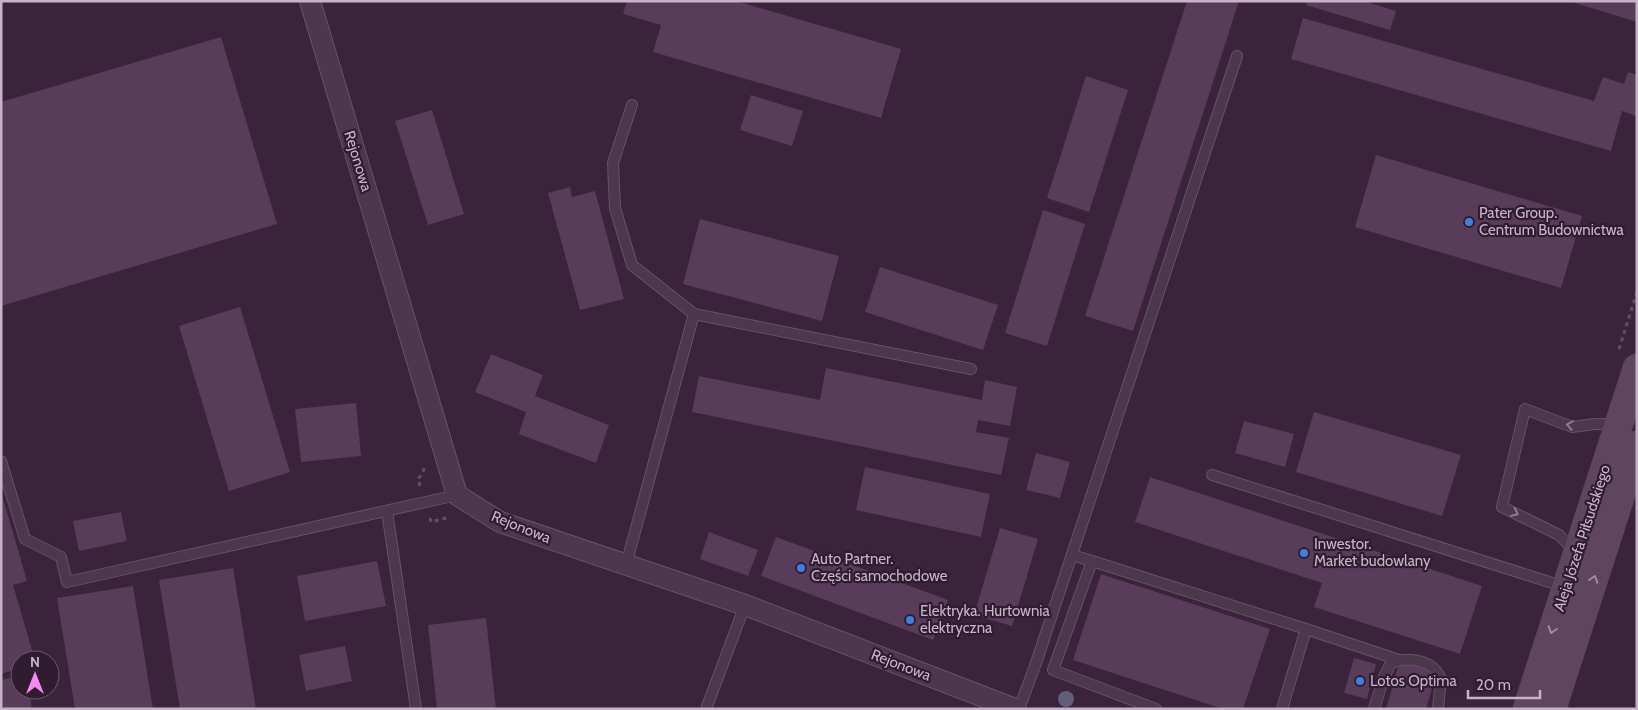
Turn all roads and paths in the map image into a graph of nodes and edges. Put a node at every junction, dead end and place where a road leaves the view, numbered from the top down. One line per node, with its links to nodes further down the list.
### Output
1 (310, 1): 11 (street, Rejonowa)
2 (1237, 56): 14 (lane)
3 (632, 105): 4 (lane)
4 (694, 314): 6 (lane); 16 (lane)
5 (1637, 368): 7 (main road, Aleja Józefa Piłsudskiego)
6 (971, 370)
7 (1618, 424): 13 (main road, Aleja Józefa Piłsudskiego); 13 (lane, one-way to 13)
8 (1637, 445): 30 (main road, Aleja Józefa Piłsudskiego, one-way to 8)
9 (1, 461): 12 (lane)
10 (1212, 475): 17 (lane)
11 (457, 495): 12 (lane); 16 (street, Rejonowa)
12 (387, 511): 21 (lane)
13 (1576, 553): 17 (main road, Aleja Józefa Piłsudskiego)
14 (1072, 555): 15 (lane); 24 (lane)
15 (1092, 561): 19 (lane); 25 (lane)
16 (626, 565): 18 (street, Rejonowa)
17 (1566, 587): 29 (main road, Aleja Józefa Piłsudskiego, one-way to 29)
18 (745, 606): 22 (lane); 23 (street, Rejonowa)
19 (1306, 629): 20 (lane); 26 (lane)
20 (1399, 660): 27 (lane); 28 (lane)
21 (416, 709)
22 (706, 709)
23 (1016, 709)
24 (1019, 709)
25 (1156, 709)
26 (1282, 709)
27 (1374, 709)
28 (1438, 709)
29 (1527, 709)
30 (1552, 709)

